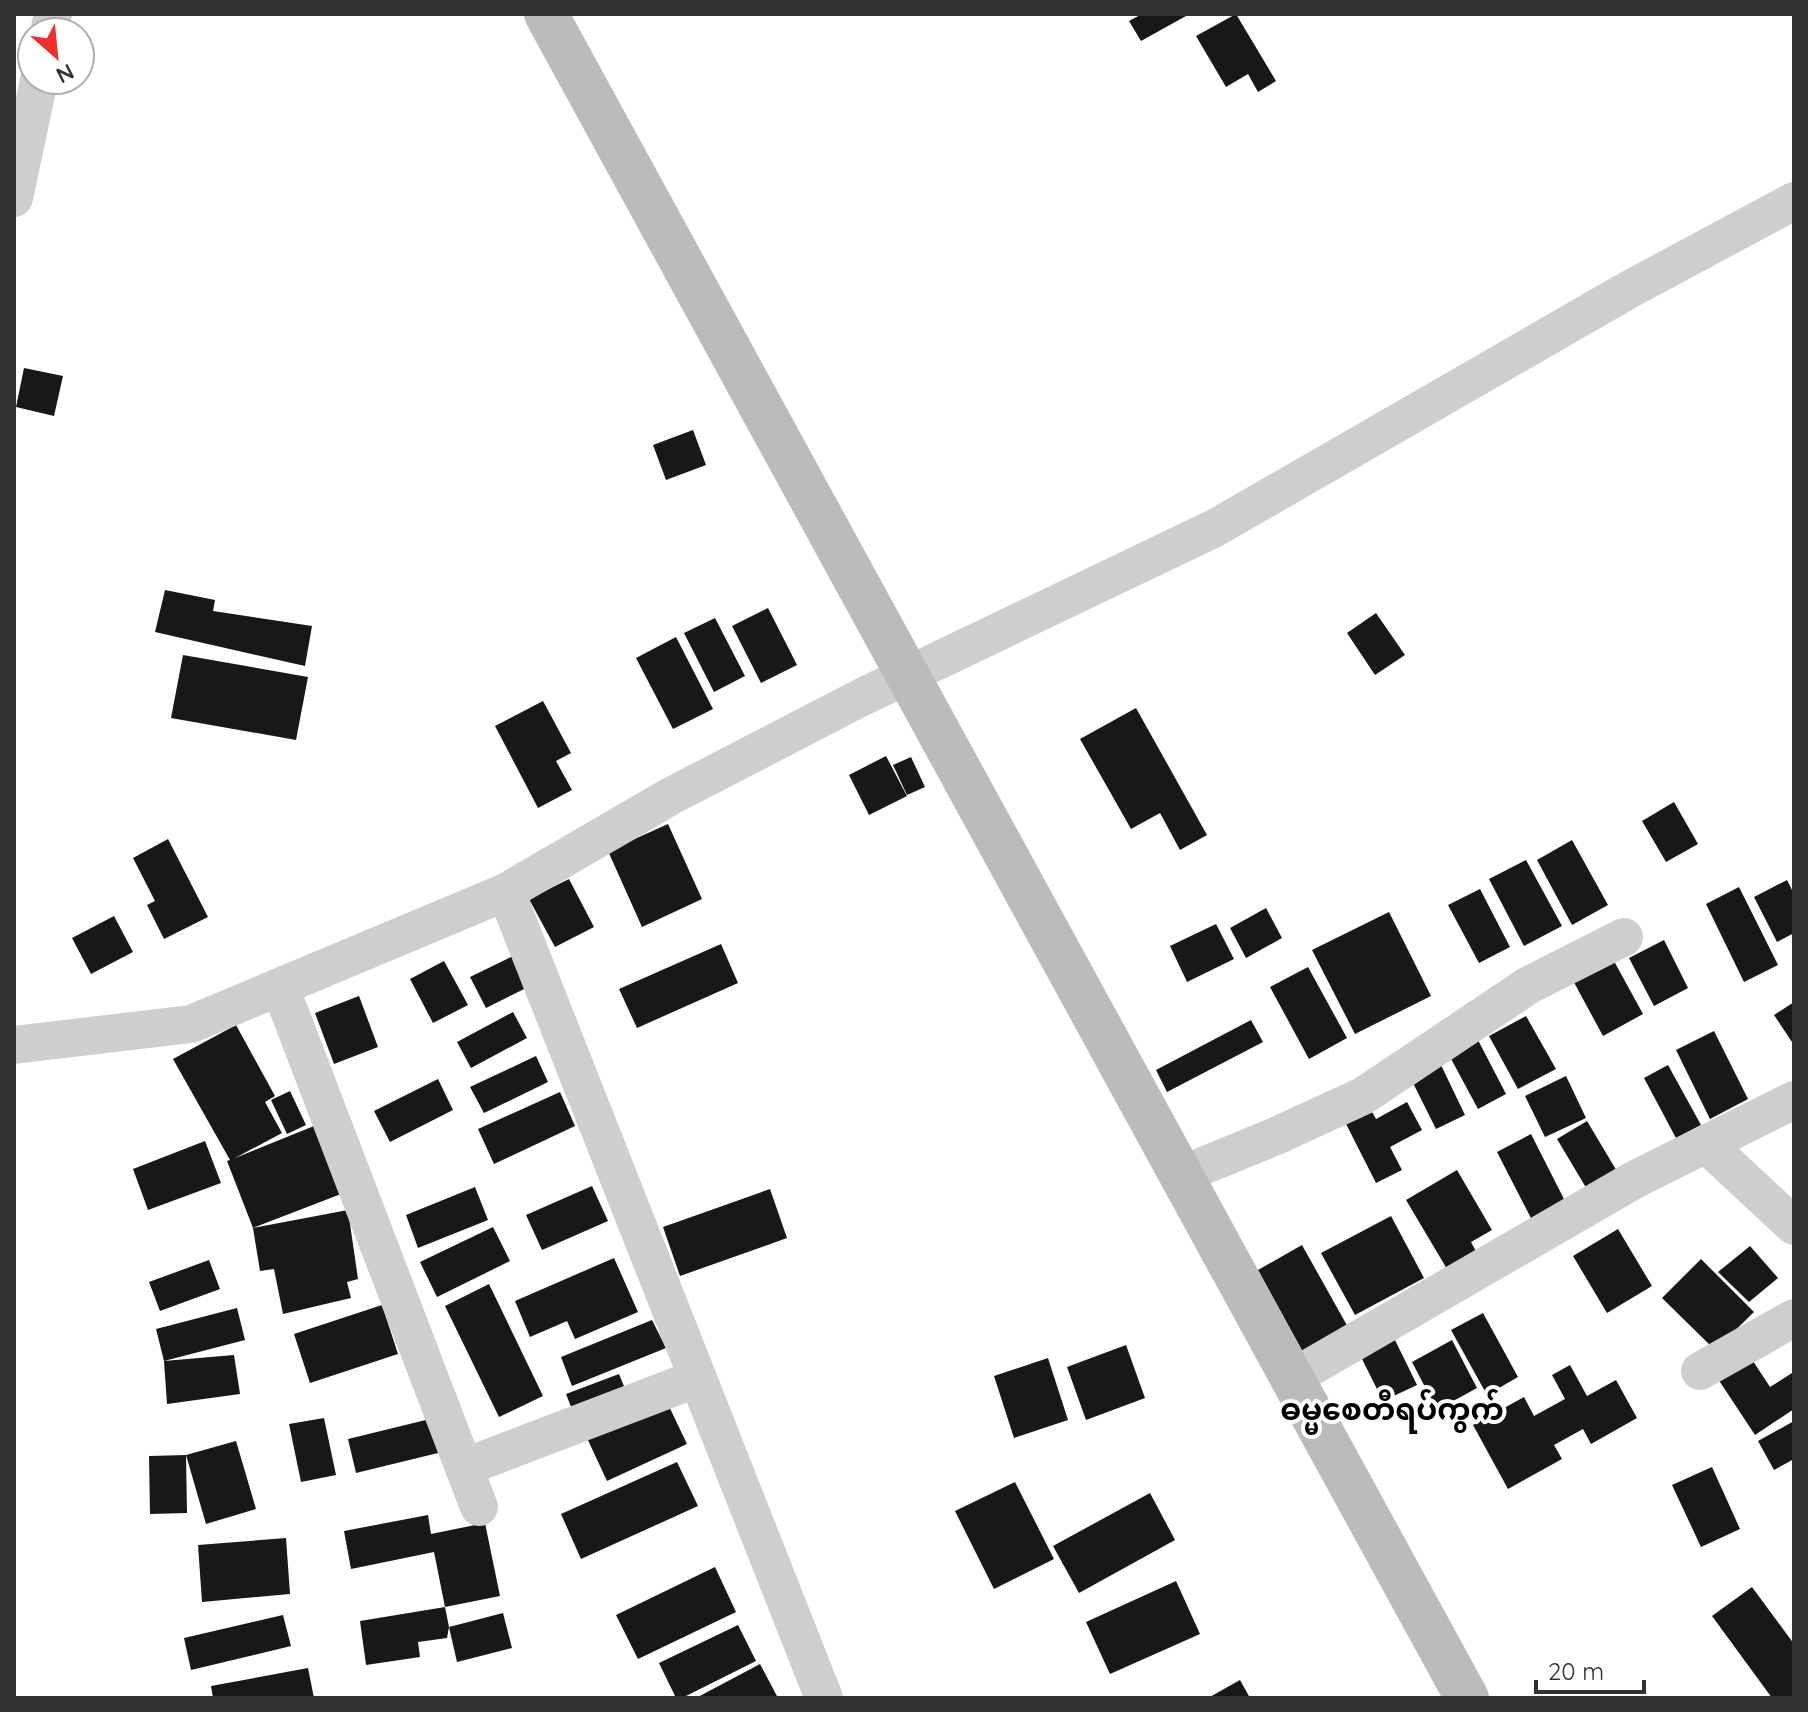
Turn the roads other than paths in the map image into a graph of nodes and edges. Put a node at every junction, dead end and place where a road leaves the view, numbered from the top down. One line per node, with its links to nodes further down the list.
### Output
1 (546, 14): 5 (street)
2 (36, 96): 3 (street)
3 (14, 198)
4 (1794, 201): 5 (street)
5 (908, 675): 6 (street); 12 (street)
6 (506, 892): 8 (street); 16 (street)
7 (1624, 937): 12 (street)
8 (280, 987): 9 (street); 18 (street)
9 (14, 1045)
10 (1794, 1100): 11 (street)
11 (1706, 1144): 13 (street); 17 (street)
12 (1181, 1175): 17 (street)
13 (1794, 1226)
14 (1794, 1318): 15 (street)
15 (1700, 1371)
16 (698, 1378): 18 (street); 20 (street)
17 (1292, 1378): 21 (street)
18 (465, 1467): 19 (street)
19 (479, 1507)
20 (824, 1698)
21 (1467, 1698)

